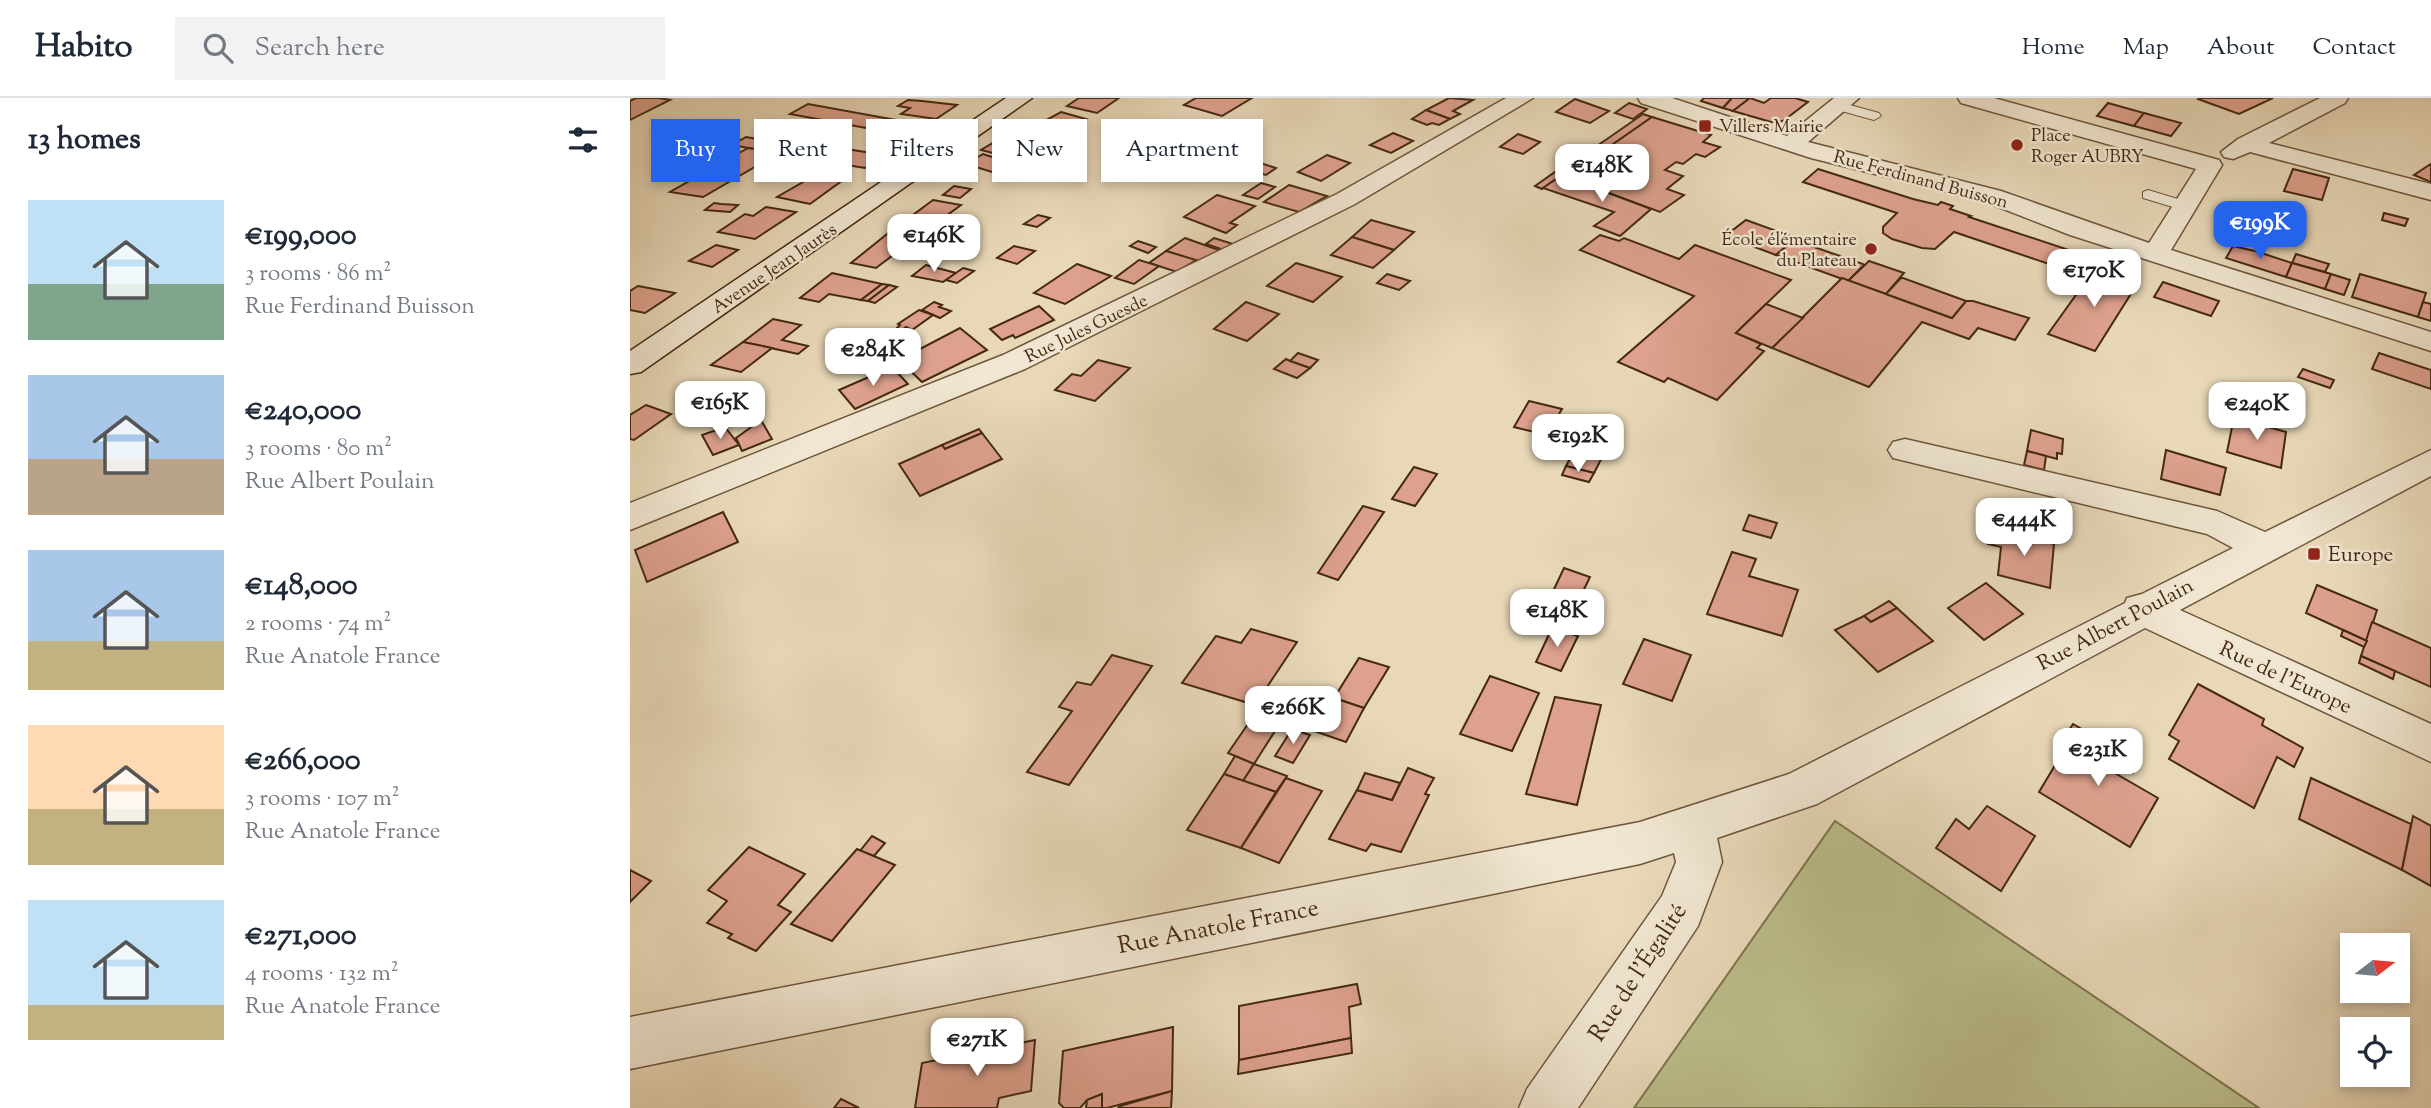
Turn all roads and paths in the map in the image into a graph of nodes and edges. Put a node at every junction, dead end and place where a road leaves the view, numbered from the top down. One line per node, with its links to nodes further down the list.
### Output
1 (1021, 98): 17 (street, Avenue Jean Jaurès)
2 (1522, 98): 20 (street, Rue Jules Guesde)
3 (1649, 98): 9 (street, Rue Ferdinand Buisson)
4 (1969, 98): 7 (street)
5 (2337, 98): 10 (street)
6 (1843, 102): 8 (lane); 9 (street)
7 (2038, 106): 11 (street)
8 (1874, 116)
9 (1793, 143): 15 (street, Rue Ferdinand Buisson)
10 (2246, 144): 11 (street); 12 (street)
11 (2210, 165): 14 (street)
12 (2431, 192)
13 (2147, 195): 14 (lane)
14 (2186, 206): 15 (street)
15 (2155, 254): 16 (street, Rue Ferdinand Buisson)
16 (2431, 342)
17 (630, 365)
18 (1905, 450): 21 (street)
19 (2431, 461): 21 (street, Rue Albert Poulain)
20 (630, 517)
21 (2262, 546): 22 (street, Rue Albert Poulain)
22 (2141, 609): 23 (street, Rue de l'Europe); 24 (street, Rue Albert Poulain)
23 (2431, 744)
24 (1801, 790): 25 (street, Rue Anatole France)
25 (1692, 826): 26 (street, Rue Anatole France); 27 (street, Rue de l'Égalité)
26 (630, 1042)
27 (1546, 1108)

